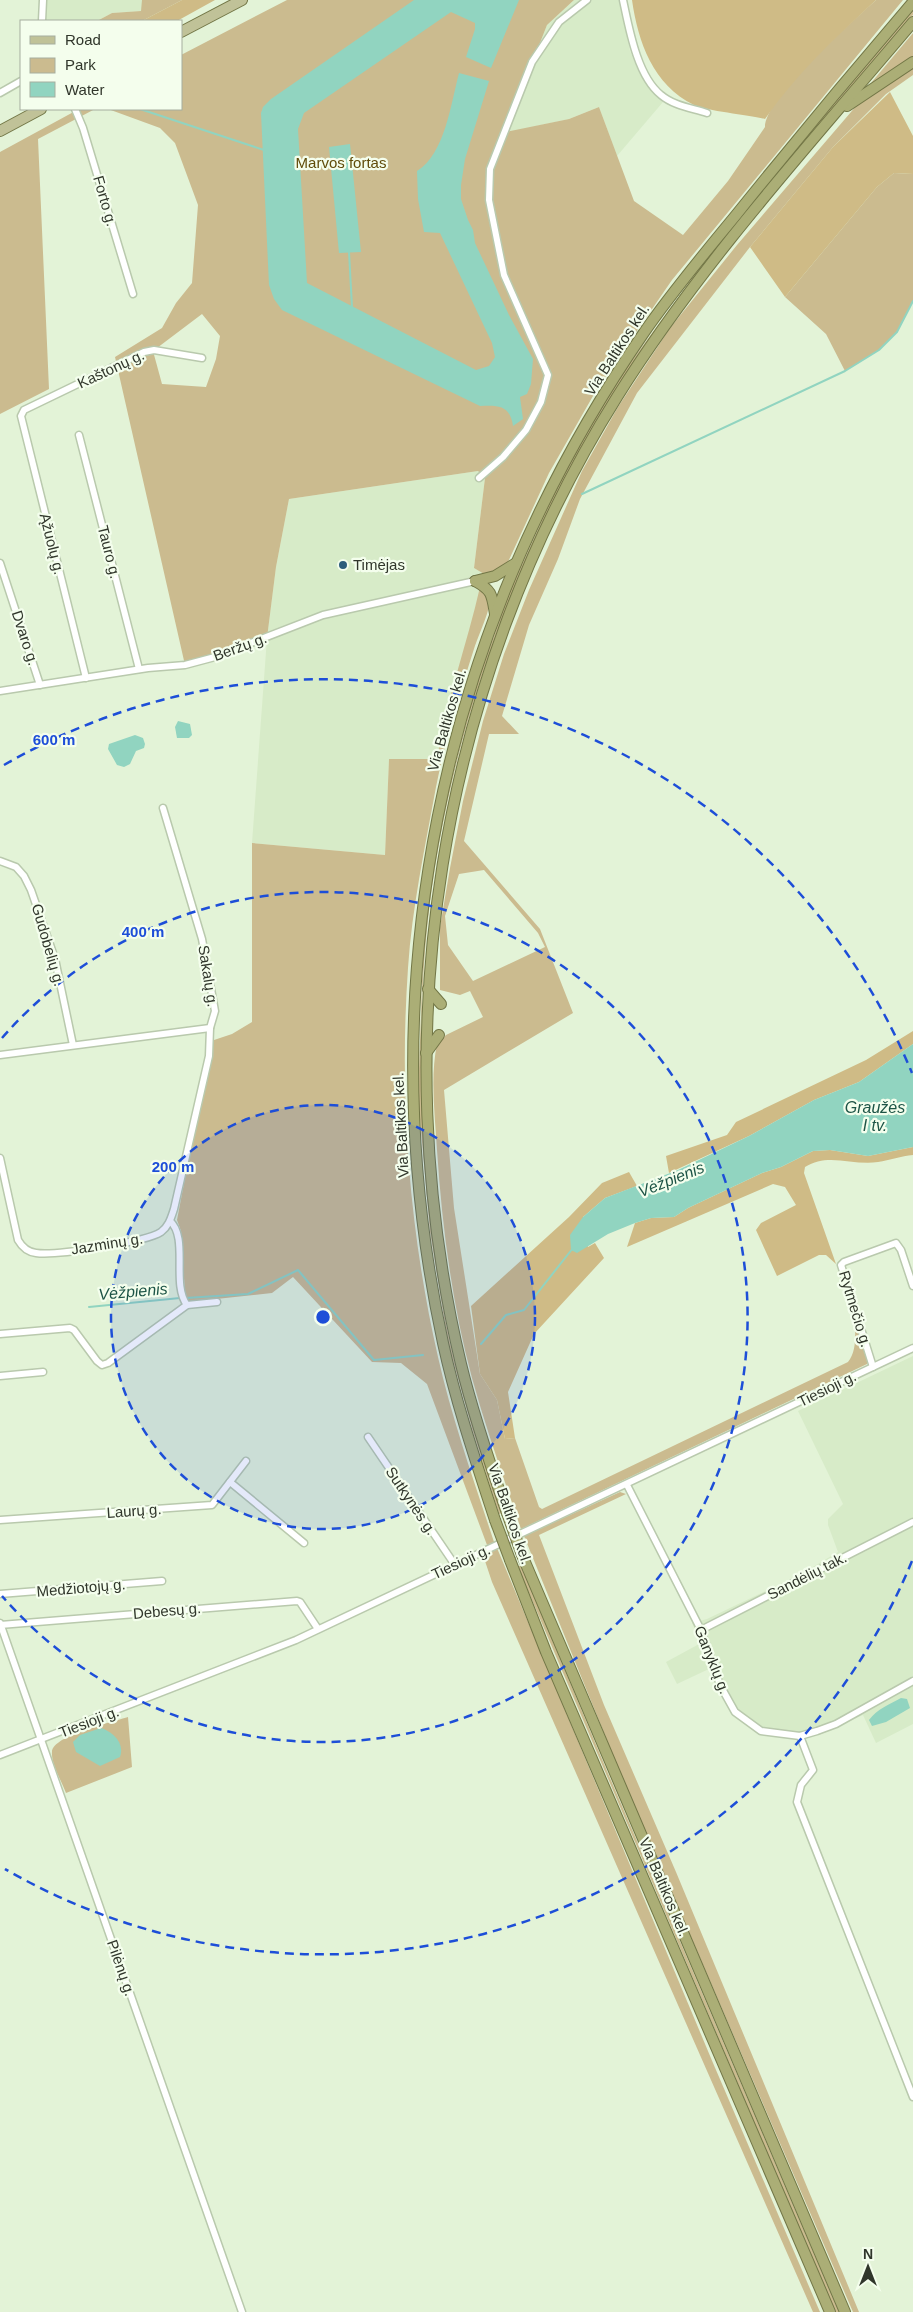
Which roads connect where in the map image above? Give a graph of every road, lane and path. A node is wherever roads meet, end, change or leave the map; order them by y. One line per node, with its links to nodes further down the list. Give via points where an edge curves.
1 (43, 0): 6 (street)
2 (242, 0): 8 (main road)
3 (587, 0): 21 (street, via 559,22 532,62 490,169 489,200 504,275 548,375 541,402 526,430)
4 (623, 0): 14 (street, via 636,55 660,95 678,105)
5 (913, 2): 23 (highway, Via Baltikos kel., via 762,182 644,332 550,490)
6 (42, 20)
7 (913, 22): 15 (highway, Via Baltikos kel.)
8 (182, 31)
9 (913, 62): 15 (highway)
10 (20, 82): 11 (street)
11 (0, 93)
12 (39, 110): 16 (main road)
13 (74, 110): 17 (street, Forto g., via 83,128)
14 (708, 113)
15 (837, 113): 32 (highway, Via Baltikos kel., via 728,244 657,337 595,434 556,508 505,626 466,751 438,885)
16 (0, 131)
17 (133, 294)
18 (202, 358): 19 (street, Kaštonų g., via 154,350 144,352)
19 (24, 410): 27 (street, Ąžuolų g., via 21,423)
20 (79, 435): 26 (street, Tauro g.)
21 (479, 478)
22 (0, 562): 28 (street, Dvaro g.)
23 (517, 563): 24 (highway, via 495,576); 25 (highway, Via Baltikos kel.)
24 (475, 581): 25 (highway, via 491,592); 26 (street, Beržų g., via 323,615 211,658)
25 (495, 614): 68 (highway, Via Baltikos kel., bridge, via 451,754 436,822 418,942 414,1113 425,1242 436,1308 454,1389 495,1520 546,1652)
26 (139, 669): 27 (street, Beržų g.)
27 (86, 678): 28 (street, Beržų g.)
28 (40, 685): 29 (street, Beržų g.)
29 (0, 691)
30 (162, 808): 34 (street, Sakalų g., via 202,939 215,1011)
31 (0, 861): 36 (street, Gudobelių g., via 16,867 31,890 55,960)
32 (428, 989): 33 (highway); 37 (highway, Via Baltikos kel.)
33 (441, 1004)
34 (210, 1028): 36 (street, Sakalų g.); 40 (street, via 210,1056)
35 (439, 1035): 37 (highway)
36 (73, 1045): 38 (street, Sakalų g.)
37 (426, 1053): 69 (highway, Via Baltikos kel., bridge, via 435,1215 449,1308 473,1408 507,1514)
38 (0, 1055)
39 (0, 1158): 40 (street, Jazminų g., via 18,1240 29,1251 46,1253 139,1240 160,1232)
40 (170, 1220): 43 (street, via 177,1231 182,1292)
41 (913, 1286): 46 (street, Rytmečio g., via 896,1243 841,1265)
42 (217, 1302): 43 (street)
43 (187, 1305): 44 (street, via 102,1365 70,1328)
44 (0, 1334)
45 (913, 1348): 46 (street, Tiesioji g.)
46 (873, 1367): 52 (street, Tiesioji g.)
47 (44, 1372): 48 (street)
48 (0, 1376)
49 (368, 1437): 56 (street, Sutkynės g.)
50 (246, 1460): 51 (street, Laurų g.)
51 (230, 1482): 53 (street, Laurų g., via 212,1505); 55 (street)
52 (627, 1485): 56 (street, Tiesioji g.); 61 (street, Ganyklų g.)
53 (0, 1520)
54 (913, 1522): 61 (street, Sandėlių tak.)
55 (304, 1543)
56 (455, 1565): 60 (street, Tiesioji g.)
57 (162, 1581): 58 (street, Medžiotojų g.)
58 (0, 1594)
59 (0, 1624): 60 (street, Debesų g., via 297,1601); 64 (street, Pilėnų g.)
60 (318, 1630): 64 (street, Tiesioji g.)
61 (701, 1630): 63 (street, Ganyklų g., via 720,1685 735,1712 761,1731)
62 (913, 1681): 63 (street, Ganyklų g., via 836,1724)
63 (800, 1736): 66 (street, via 813,1770 801,1784 797,1802)
64 (42, 1740): 65 (street, Tiesioji g.); 67 (street, Pilėnų g.)
65 (0, 1755)
66 (913, 2097)
67 (242, 2312)
68 (830, 2312)
69 (845, 2312)

